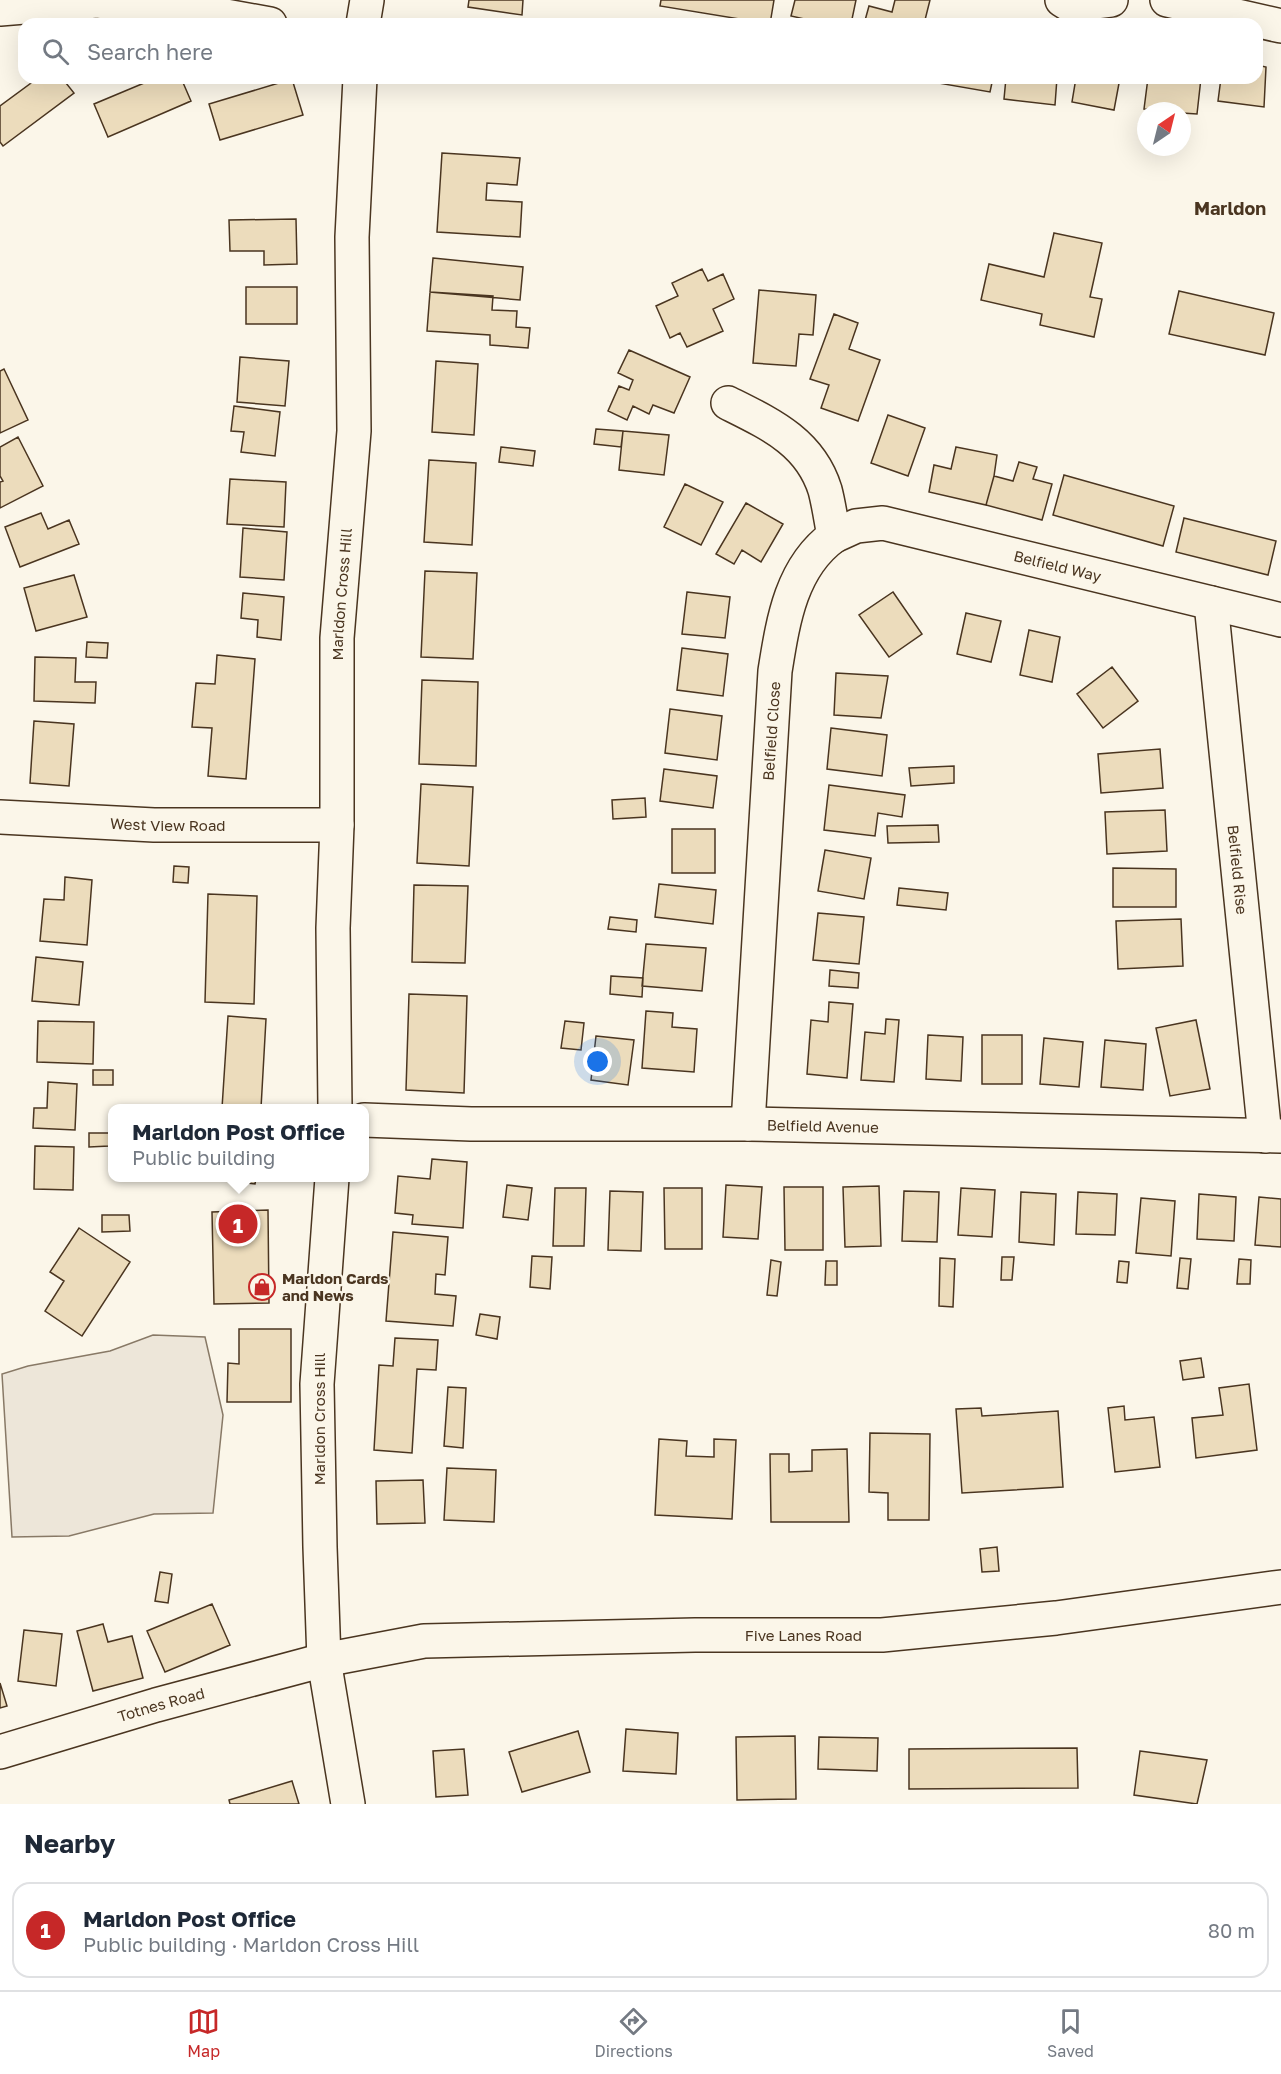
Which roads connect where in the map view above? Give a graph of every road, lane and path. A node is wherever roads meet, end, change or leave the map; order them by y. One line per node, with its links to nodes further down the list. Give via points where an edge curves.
1 (367, 0): 7 (street)
2 (1062, 0): 3 (street, via 1070,5)
3 (1111, 0)
4 (1167, 0): 8 (street)
5 (0, 9): 6 (street, via 97,0)
6 (237, 18)
7 (364, 18)
8 (1246, 18)
9 (1263, 22): 10 (street)
10 (1281, 26)
11 (360, 84): 17 (street, Marldon Cross Hill, via 352,237 354,431 337,638)
12 (729, 403): 13 (street, via 788,435 812,462 824,489)
13 (834, 536): 14 (street, Belfield Way, via 856,526 883,523); 20 (street, Belfield Close, via 821,545 791,594 775,671)
14 (1211, 603): 15 (street, Belfield Way); 21 (street, Belfield Rise)
15 (1281, 620)
16 (0, 817): 17 (street, West View Road, via 154,825)
17 (337, 825): 18 (street, Marldon Cross Hill, via 333,928)
18 (335, 1104)
19 (369, 1120): 20 (street, Belfield Avenue)
20 (748, 1124): 21 (street, Belfield Avenue)
21 (1273, 1136)
22 (332, 1182): 24 (street, Marldon Cross Hill, via 317,1384)
23 (1281, 1587): 24 (street, Five Lanes Road, via 1056,1618 882,1635 424,1641)
24 (324, 1660): 25 (street, Totnes Road); 26 (street, Marldon Cross Hill)
25 (0, 1752)
26 (348, 1804)

